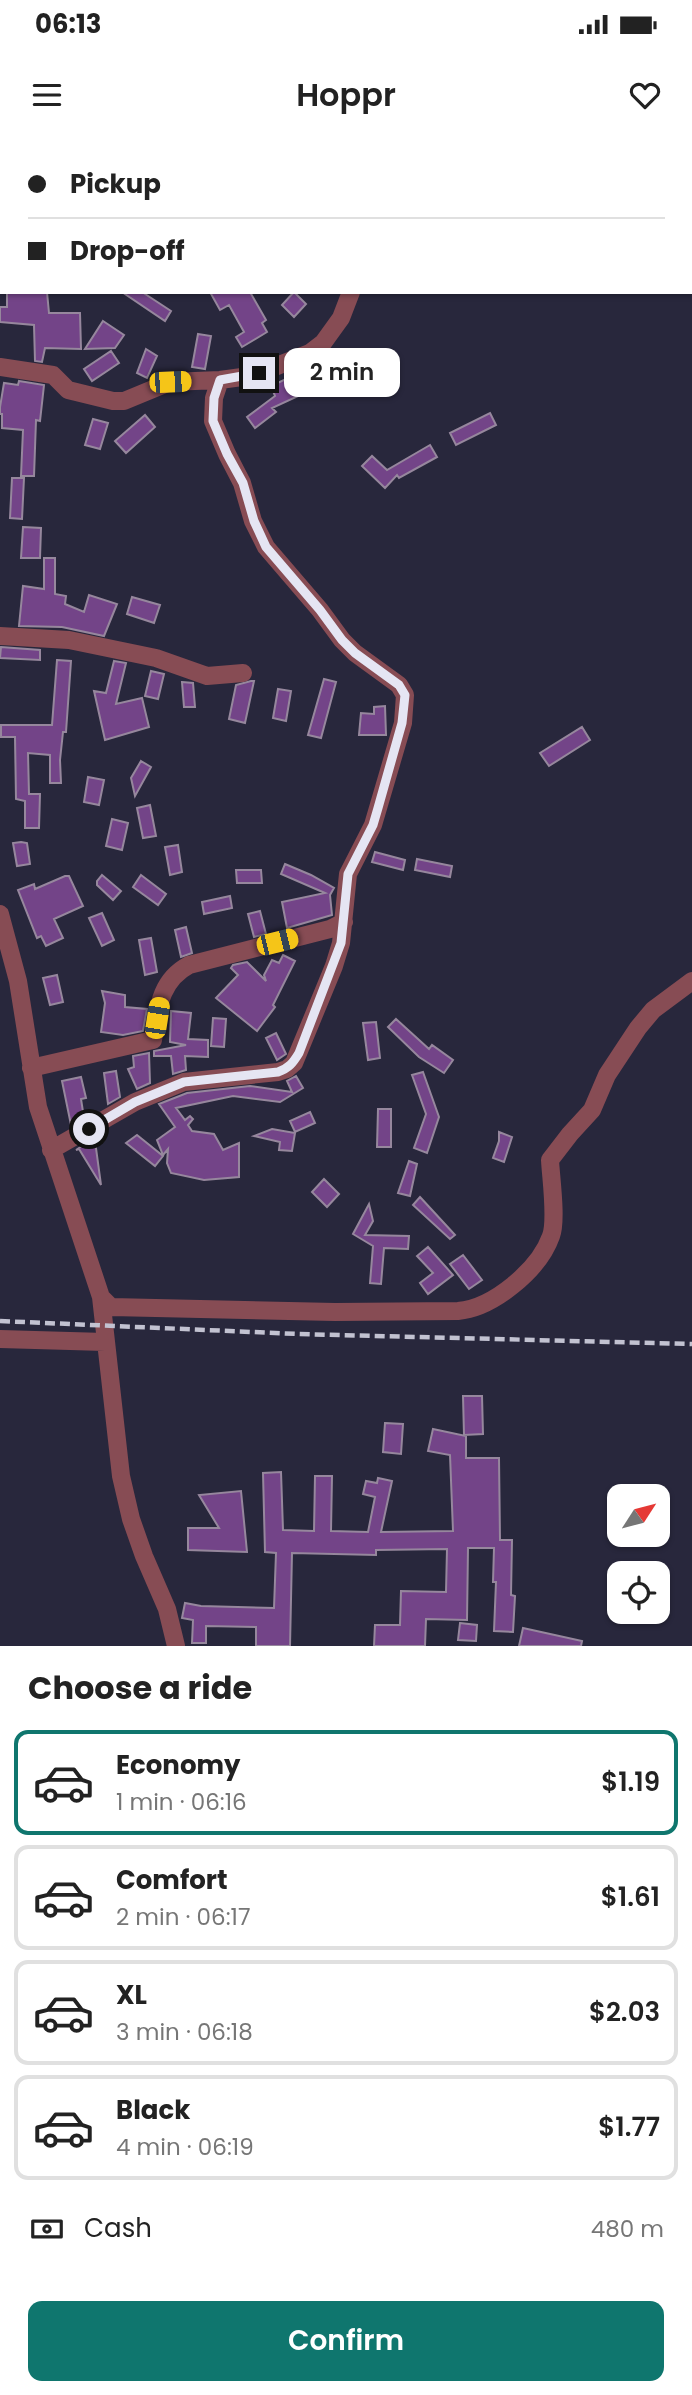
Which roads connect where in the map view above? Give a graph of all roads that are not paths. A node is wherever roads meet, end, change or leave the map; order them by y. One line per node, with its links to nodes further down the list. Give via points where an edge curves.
1 (350, 294): 3 (street, via 334,331 310,352 259,373)
2 (0, 367): 3 (street, via 53,375 68,390 113,401 170,382)
3 (220, 380): 7 (street, via 213,421 243,483 266,547 342,640 399,685 405,695 402,723 373,825 348,874)
4 (0, 636): 5 (street, via 69,640 156,658 207,676)
5 (243, 673)
6 (0, 914): 9 (street, via 18,981)
7 (344, 922): 9 (street, via 189,965 177,972 161,995 153,1040); 10 (street, via 334,966 299,1053 287,1069 176,1084)
8 (692, 981): 11 (street, via 653,1010 638,1028 607,1074 592,1110 550,1160 552,1235 527,1272 491,1302 457,1311 335,1312 111,1307)
9 (31, 1068): 10 (street)
10 (51, 1150): 11 (street)
11 (101, 1297): 13 (street)
12 (0, 1339): 13 (street)
13 (105, 1342): 14 (street, via 121,1476 131,1519 167,1609)
14 (176, 1646)

